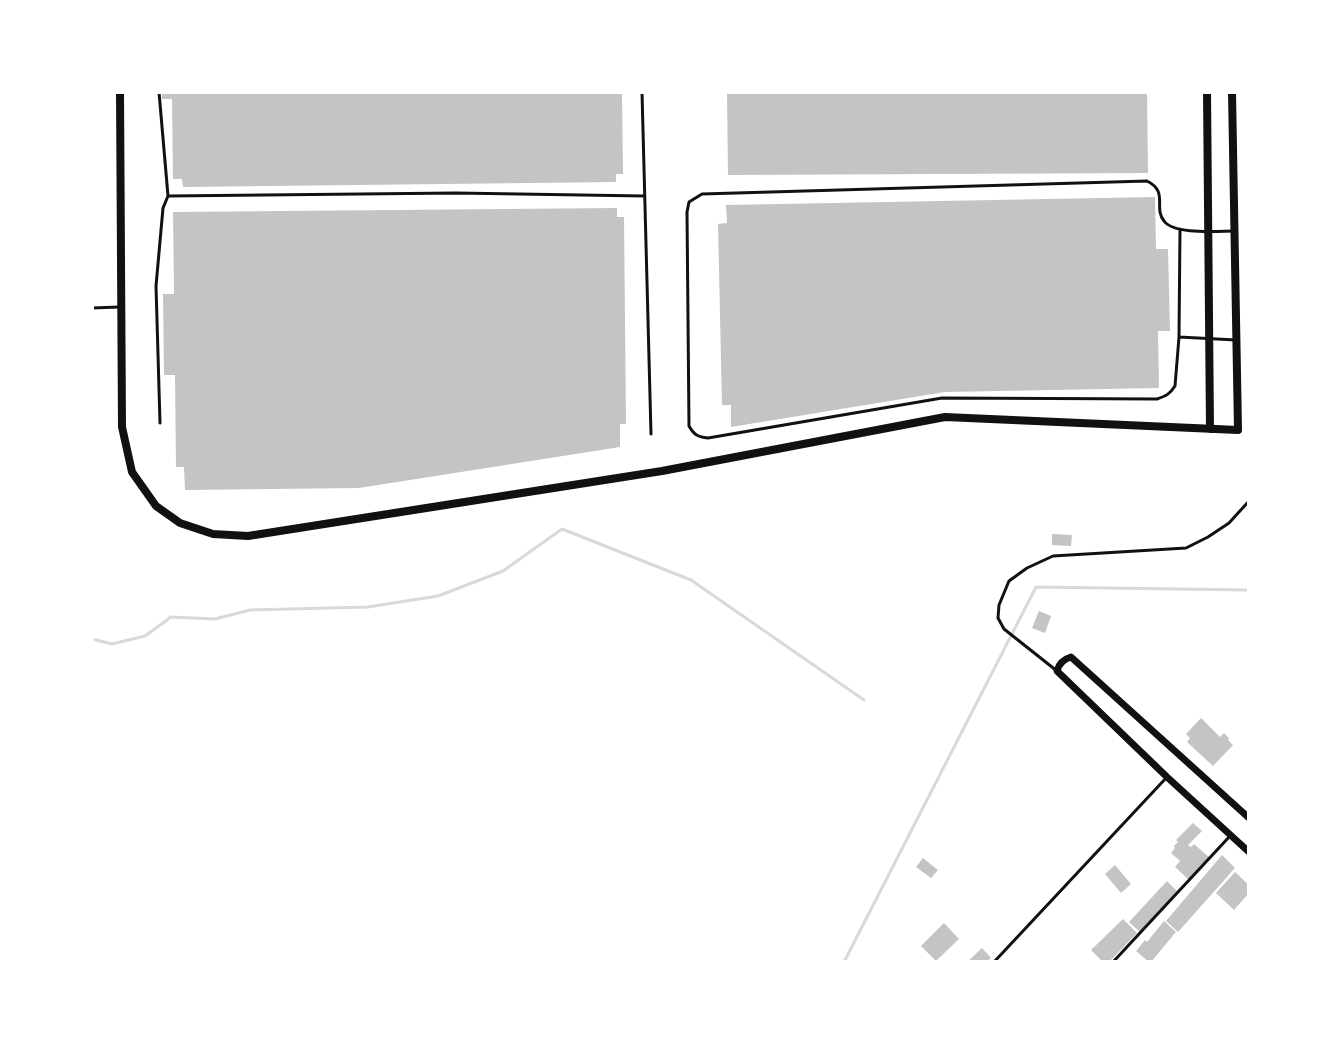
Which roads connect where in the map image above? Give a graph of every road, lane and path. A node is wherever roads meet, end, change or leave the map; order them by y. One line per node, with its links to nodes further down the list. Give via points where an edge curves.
1 (120, 92): 11 (street)
2 (159, 92): 6 (lane)
3 (642, 92): 7 (lane)
4 (1207, 92): 9 (street)
5 (1232, 92): 10 (street)
6 (168, 196): 7 (lane); 16 (lane, via 156,286)
7 (644, 196): 18 (lane)
8 (1180, 229): 9 (lane); 13 (lane); 13 (lane, via 1164,222 1159,191 1147,181 694,197 687,212 689,426 708,438 942,398 1157,399 1175,386)
9 (1208, 231): 10 (lane); 14 (street)
10 (1234, 231): 15 (street)
11 (123, 307): 12 (lane); 17 (street, via 122,427 132,472 156,506 180,523 213,534 248,536 662,471 945,417)
12 (92, 308)
13 (1179, 337): 14 (lane)
14 (1209, 338): 15 (lane); 17 (street)
15 (1236, 340): 17 (street, via 1238,430)
16 (160, 423)
17 (1210, 429)
18 (651, 434)
19 (1249, 501): 20 (lane, via 1229,523 1186,548 1053,556 1009,581 998,618 1004,629)
20 (1057, 671): 21 (street); 22 (street, via 1071,657)
21 (1167, 777): 23 (street); 25 (lane)
22 (1249, 818)
23 (1230, 835): 24 (street); 26 (lane)
24 (1249, 852)
25 (994, 962)
26 (1113, 962)

